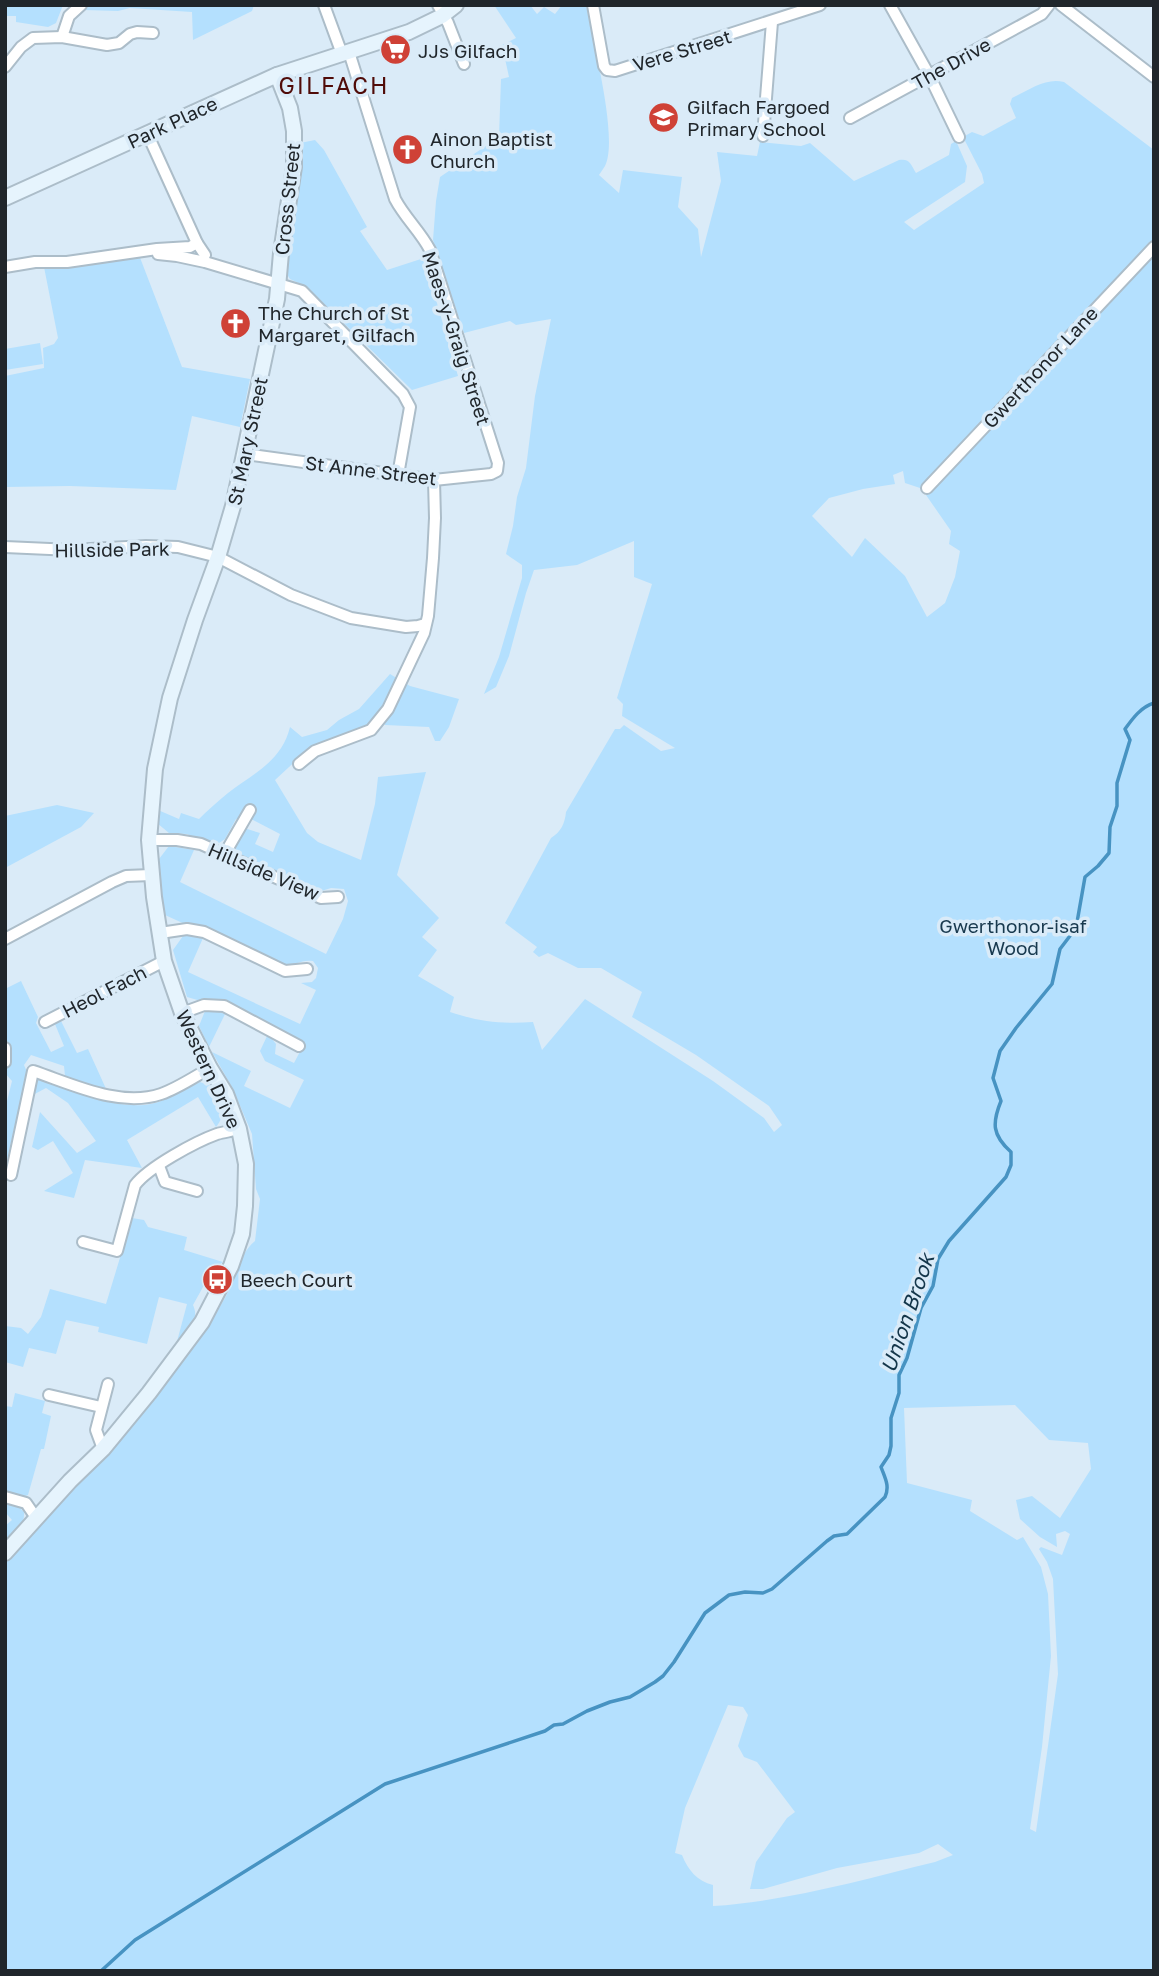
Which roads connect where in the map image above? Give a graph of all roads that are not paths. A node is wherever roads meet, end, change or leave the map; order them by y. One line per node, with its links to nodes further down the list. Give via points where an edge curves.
1 (81, 5): 12 (street, via 69,16)
2 (324, 5): 13 (street, Maes-y-Graig Street)
3 (456, 5): 9 (street, Park Place)
4 (593, 5): 10 (street, Vere Street, via 604,66 615,71)
5 (820, 5): 10 (street, Vere Street)
6 (890, 5): 17 (street)
7 (1049, 5): 17 (street, The Drive, via 1042,14)
8 (1060, 5): 18 (street)
9 (440, 10): 13 (street, Park Place, via 409,32); 14 (street)
10 (772, 22): 21 (street)
11 (153, 33): 12 (street, via 137,32 107,46)
12 (62, 37): 15 (street, via 33,38)
13 (346, 53): 16 (street, Park Place); 31 (street, Maes-y-Graig Street, via 395,199 430,250)
14 (464, 64)
15 (5, 67)
16 (277, 75): 20 (street, Park Place); 29 (street, Cross Street, via 292,120 294,167)
17 (929, 75): 19 (street, The Drive); 22 (street)
18 (1154, 77)
19 (850, 118)
20 (147, 134): 23 (street, Park Place); 24 (street)
21 (764, 136)
22 (960, 137)
23 (5, 198)
24 (197, 243): 27 (street); 28 (street)
25 (1154, 247): 34 (street, Gwerthonor Lane)
26 (158, 254): 29 (street)
27 (205, 255)
28 (5, 267)
29 (279, 283): 30 (street, St Mary Street); 32 (street, via 302,291 403,394 410,407)
30 (245, 454): 32 (street, St Anne Street); 36 (street, St Mary Street)
31 (497, 471): 33 (street, St Anne Street)
32 (398, 475): 33 (street, St Anne Street)
33 (434, 480): 37 (street, via 433,558)
34 (927, 488)
35 (5, 547): 36 (street, Hillside Park, via 178,547)
36 (218, 557): 37 (street, Hillside Park, via 291,595 351,618 406,627); 40 (street, Western Drive, via 170,698)
37 (425, 624): 38 (street, via 388,709 371,730 315,751)
38 (299, 764)
39 (250, 810): 41 (street)
40 (149, 840): 41 (street, Hillside View, via 201,844); 42 (street, Western Drive)
41 (224, 855): 43 (street, Hillside View, via 321,898)
42 (151, 875): 44 (street, Western Drive); 45 (street, via 112,882)
43 (338, 897)
44 (160, 933): 46 (street, Western Drive); 47 (street, via 204,932 285,971)
45 (5, 939)
46 (164, 961): 48 (street, Western Drive); 49 (street, Heol Fach)
47 (307, 969)
48 (182, 1013): 50 (street, via 204,1005 224,1006); 53 (street, Western Drive)
49 (45, 1022)
50 (299, 1046)
51 (5, 1048): 52 (street)
52 (5, 1062)
53 (210, 1068): 54 (street, Western Drive); 56 (street, via 159,1094 122,1098 33,1072)
54 (239, 1129): 55 (street, via 217,1134); 62 (street, Western Drive, via 246,1164 245,1206 231,1266 202,1322)
55 (159, 1166): 57 (street, via 165,1182); 58 (street, via 135,1185 117,1251)
56 (11, 1175)
57 (197, 1191)
58 (83, 1242)
59 (108, 1384): 61 (street)
60 (49, 1395): 61 (street)
61 (101, 1407): 62 (street, via 96,1430)
62 (103, 1449): 64 (street, Western Drive)
63 (5, 1497): 64 (street, via 26,1503)
64 (37, 1519): 65 (street, Western Drive)
65 (5, 1553)

